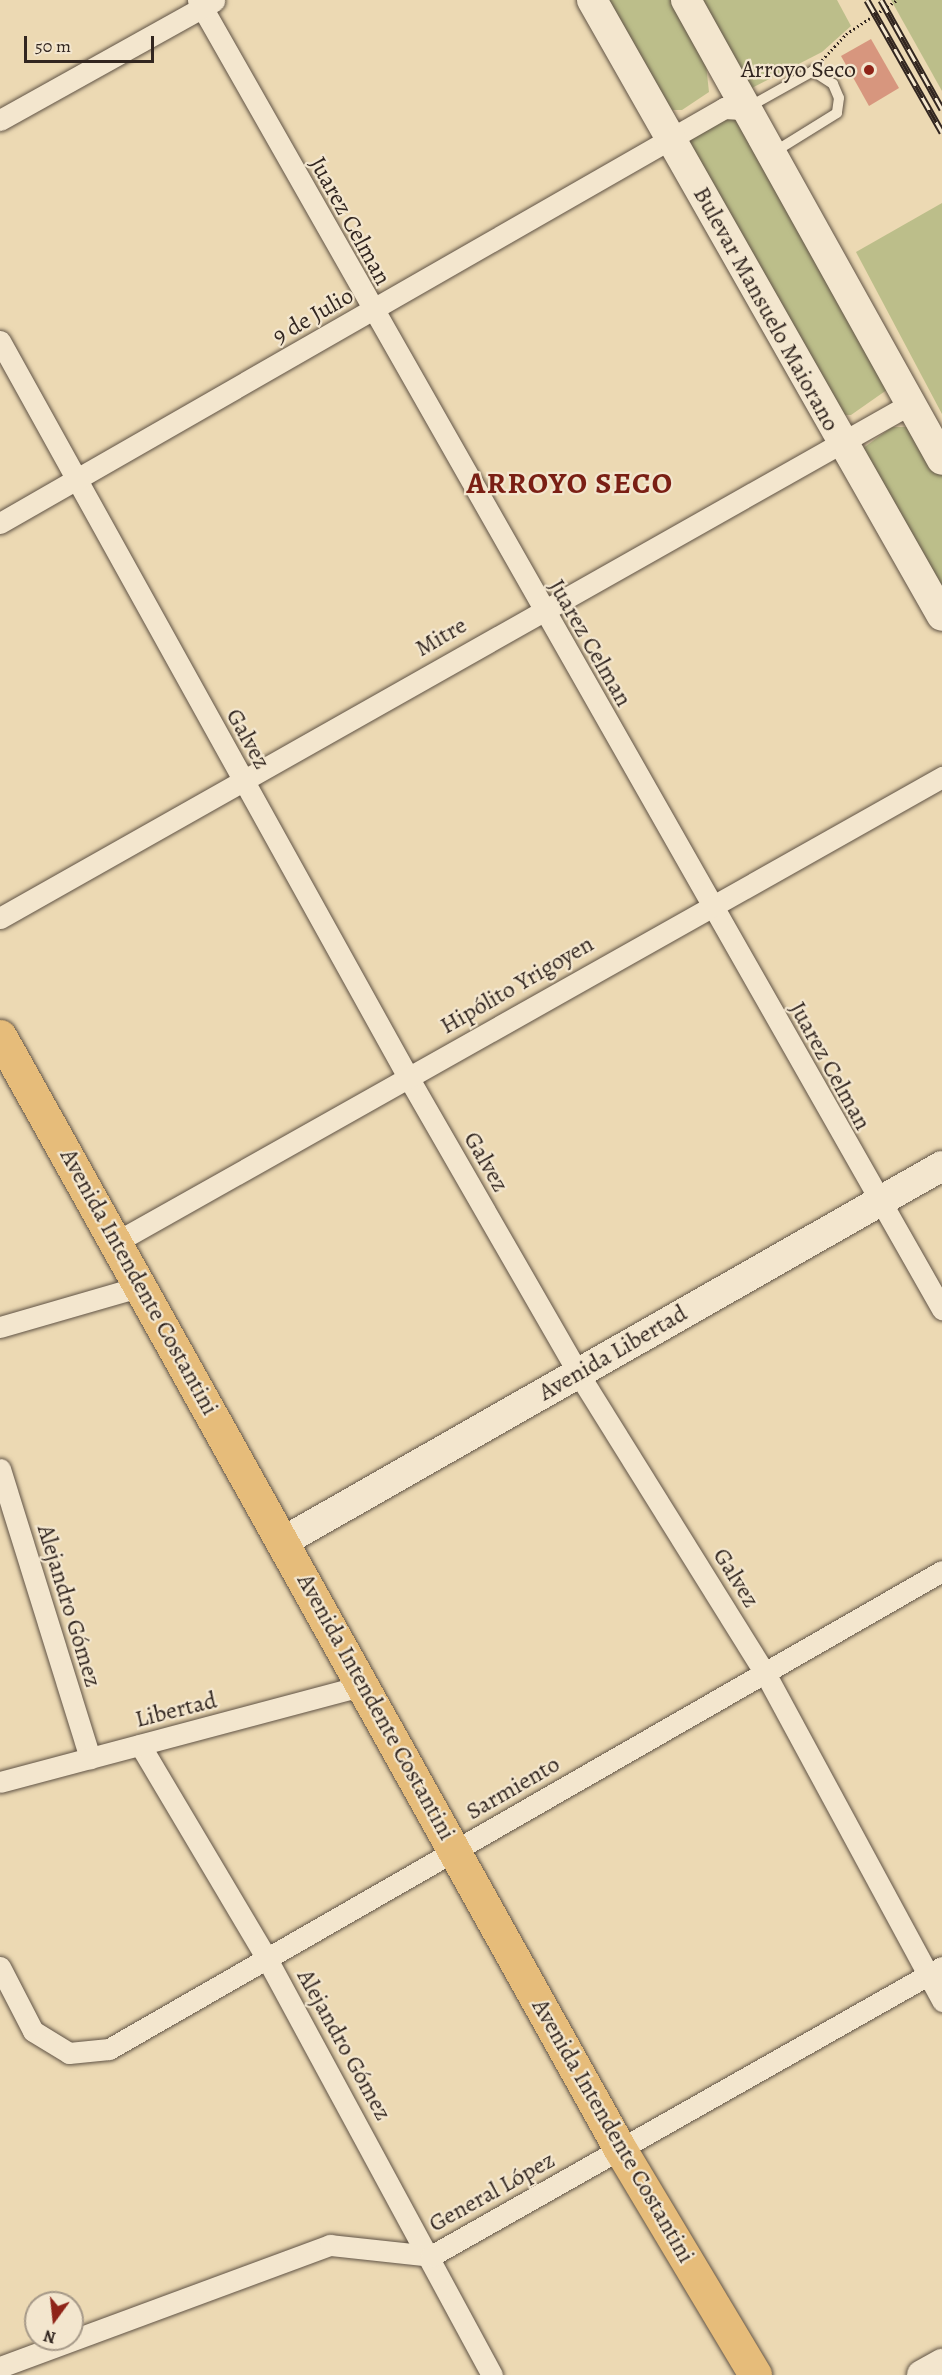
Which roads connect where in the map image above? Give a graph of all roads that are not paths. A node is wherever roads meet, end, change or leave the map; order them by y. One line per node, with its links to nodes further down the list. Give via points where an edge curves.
1 (592, 0): 6 (main road, Bulevar Mansuelo Maiorano)
2 (686, 0): 4 (main road)
3 (205, 2): 5 (street); 8 (street, Juarez Celman)
4 (746, 109): 6 (street, 9 de Julio, via 724,108); 7 (main road); 7 (lane, via 813,71 833,84 839,98 837,113)
5 (0, 120)
6 (671, 140): 8 (street, 9 de Julio); 11 (main road, Bulevar Mansuelo Maiorano)
7 (771, 154): 10 (main road)
8 (371, 312): 13 (street, 9 de Julio); 15 (street, Juarez Celman)
9 (0, 340): 13 (street, Galvez)
10 (910, 404): 11 (street, Mitre); 12 (main road)
11 (841, 441): 15 (street, Mitre); 16 (main road, Bulevar Mansuelo Maiorano)
12 (942, 460)
13 (78, 480): 14 (street, 9 de Julio); 18 (street, Galvez)
14 (0, 523)
15 (542, 608): 18 (street, Mitre); 19 (street, Juarez Celman)
16 (942, 616)
17 (942, 777): 19 (street, Hipólito Yrigoyen)
18 (242, 782): 20 (street, Mitre); 22 (street, Galvez)
19 (709, 905): 22 (street, Hipólito Yrigoyen); 25 (street, Juarez Celman)
20 (0, 918)
21 (0, 1036): 26 (main road, Avenida Intendente Costantini)
22 (408, 1077): 26 (street, Hipólito Yrigoyen); 30 (street, Galvez)
23 (942, 1166): 25 (main road, Avenida Libertad)
24 (942, 1185): 25 (main road, Avenida Libertad)
25 (882, 1210): 28 (street, Juarez Celman); 30 (main road, Avenida Libertad)
26 (118, 1241): 27 (main road, Avenida Intendente Costantini)
27 (141, 1286): 29 (street); 32 (main road, Avenida Intendente Costantini)
28 (942, 1309)
29 (0, 1327)
30 (582, 1380): 32 (main road, Avenida Libertad); 34 (street, Galvez)
31 (0, 1469): 37 (street, Alejandro Gómez)
32 (288, 1547): 35 (main road, Avenida Intendente Costantini)
33 (942, 1571): 34 (street, Sarmiento)
34 (765, 1673): 39 (street, Sarmiento); 42 (street, Galvez)
35 (364, 1685): 36 (street, Libertad); 39 (main road, Avenida Intendente Costantini)
36 (140, 1745): 37 (street, Libertad); 40 (street, Alejandro Gómez)
37 (90, 1758): 38 (street, Libertad)
38 (0, 1782)
39 (455, 1851): 40 (street, Sarmiento); 44 (main road, Avenida Intendente Costantini)
40 (267, 1959): 41 (street, Sarmiento, via 109,2049 69,2053 33,2031); 45 (street, Alejandro Gómez)
41 (0, 1967)
42 (935, 1971): 43 (street, Galvez); 44 (street, General López)
43 (942, 2001)
44 (621, 2149): 45 (street, General López); 49 (main road, Avenida Intendente Costantini)
45 (431, 2256): 47 (street, General López, via 330,2245); 48 (street, Alejandro Gómez)
46 (942, 2364): 50 (main road)
47 (0, 2367)
48 (492, 2375)
49 (755, 2375)
50 (922, 2375)

